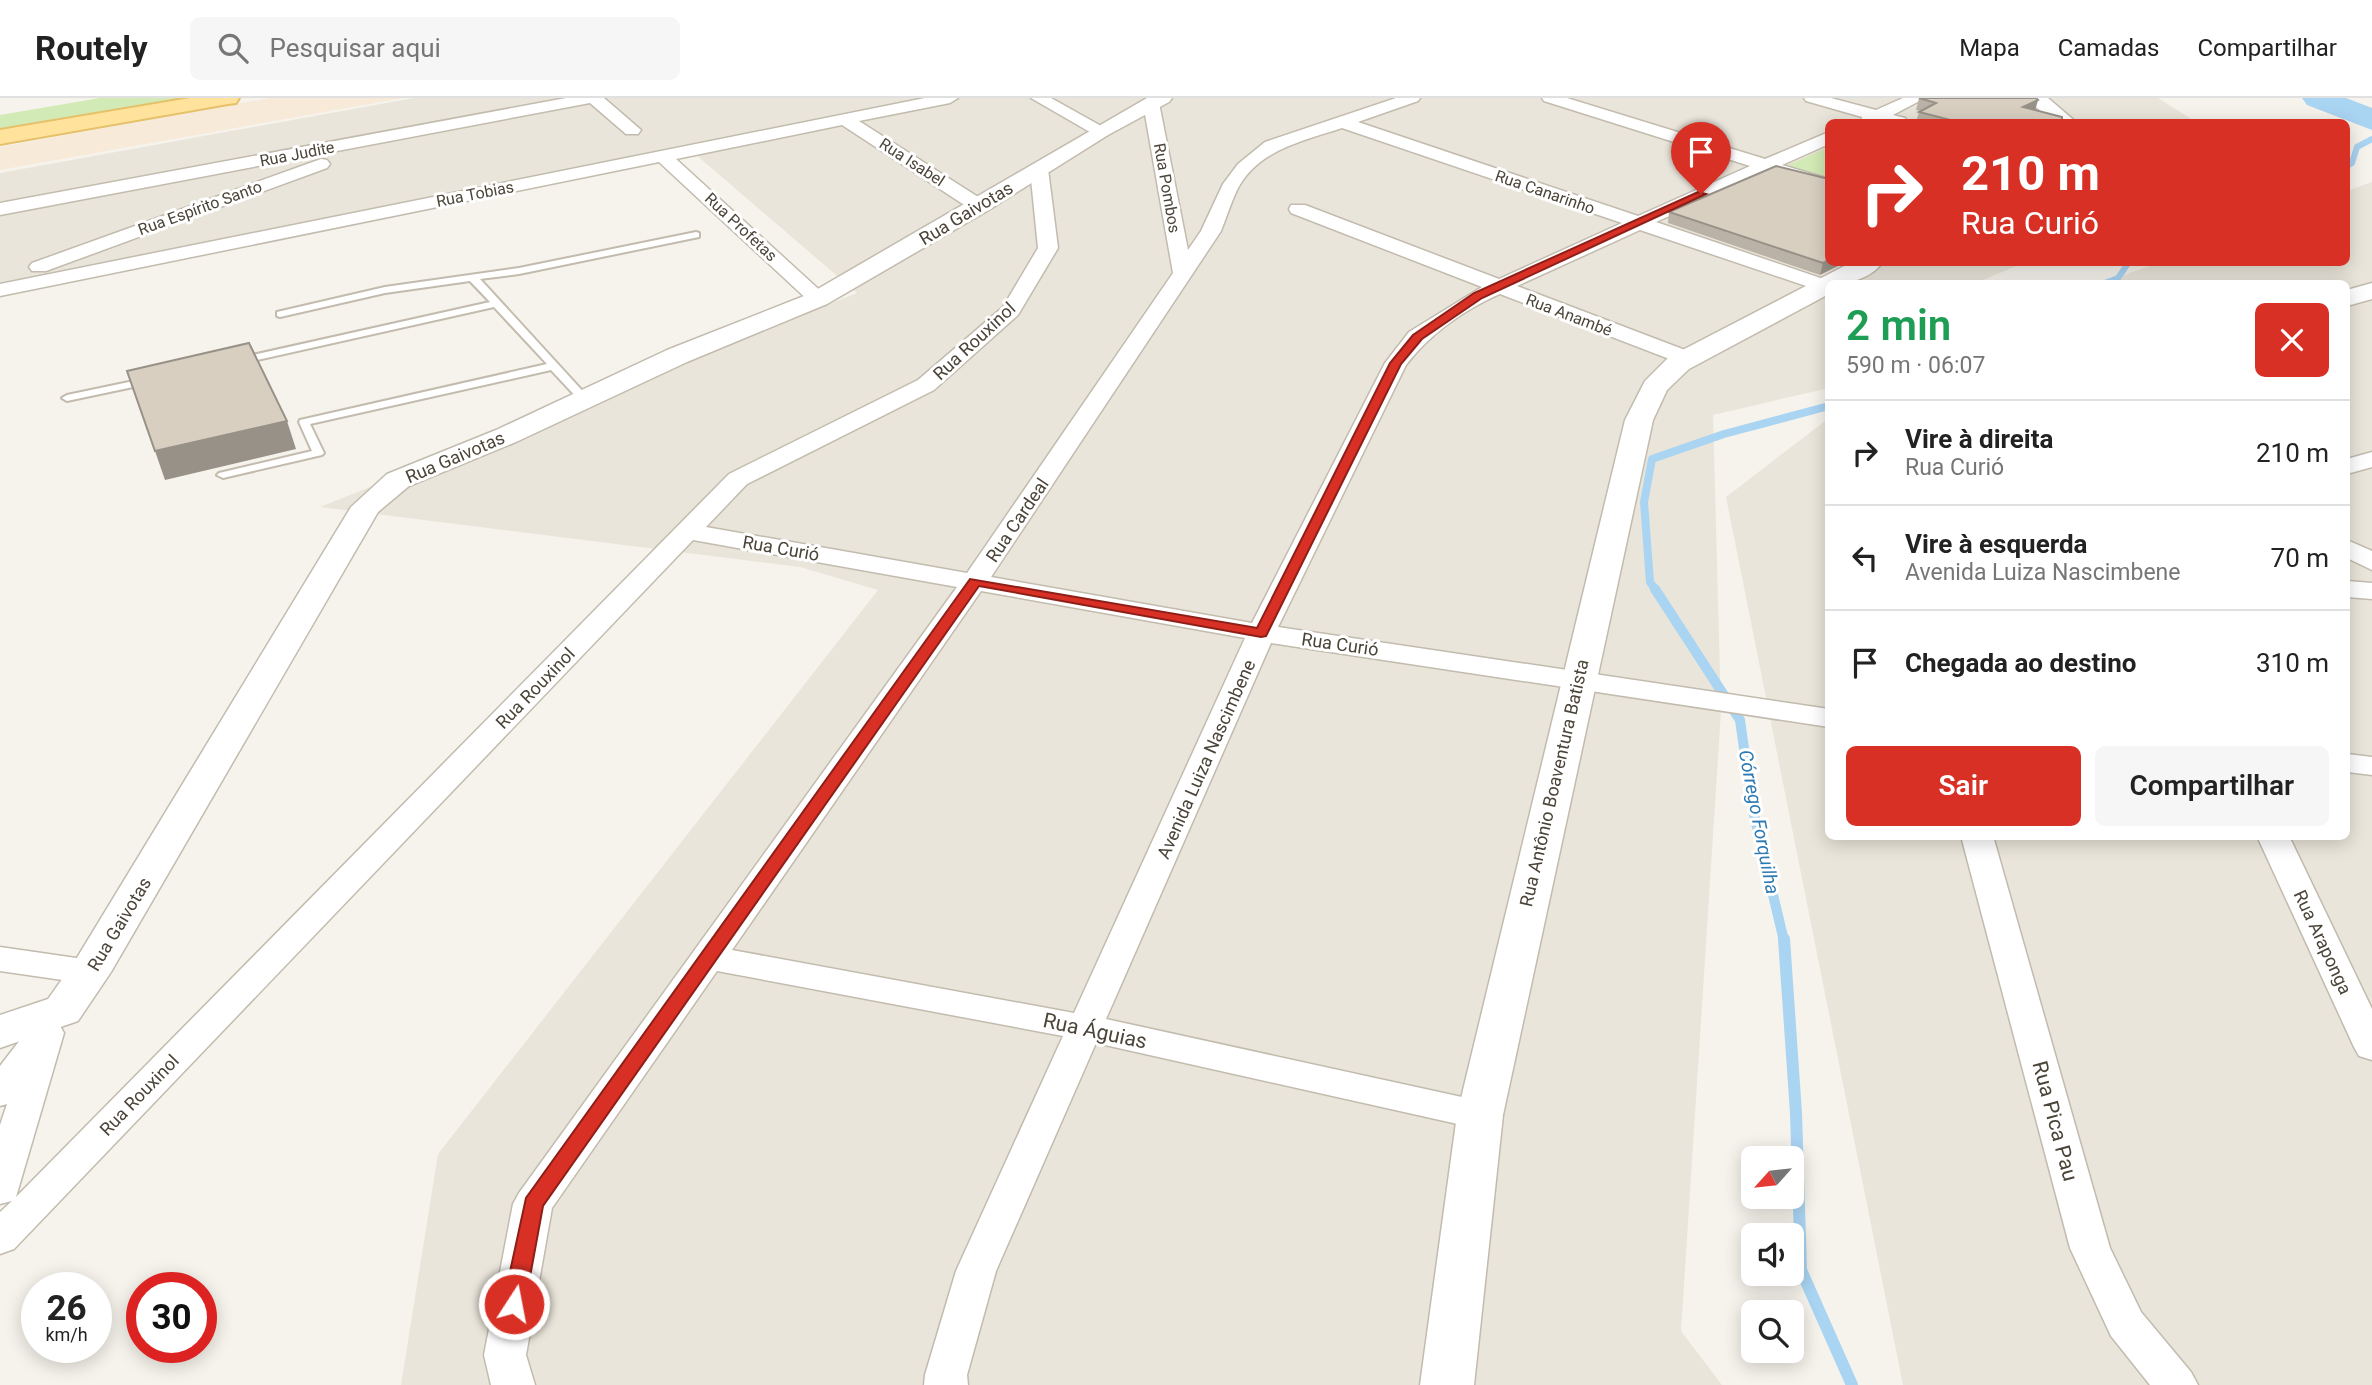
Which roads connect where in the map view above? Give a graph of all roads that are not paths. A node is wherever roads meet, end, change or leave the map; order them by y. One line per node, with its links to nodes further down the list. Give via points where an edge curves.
1 (228, 98): 18 (main road)
2 (594, 98): 15 (street); 17 (street, Rua Judite)
3 (950, 98): 11 (street, Rua Tobias)
4 (1039, 98): 16 (street)
5 (1412, 98): 14 (street, Rua Cardeal)
6 (1550, 98): 21 (street)
7 (1812, 98): 12 (street)
8 (1917, 98): 12 (street)
9 (2035, 98): 13 (street)
10 (1156, 100): 16 (street, Rua Gaivotas); 30 (street, Rua Pombos)
11 (844, 119): 20 (street, Rua Tobias); 24 (street, Rua Isabel)
12 (1869, 119)
13 (2062, 119)
14 (1342, 122): 27 (street, Rua Canarinho); 30 (street, Rua Cardeal, via 1271,146 1244,169)
15 (632, 130)
16 (1101, 131): 22 (street, Rua Gaivotas)
17 (400, 134): 25 (street, Rua Judite); 33 (street, Rua Espírito Santo)
18 (0, 137)
19 (1825, 139): 21 (street, Avenida Luiza Nascimbene)
20 (663, 156): 37 (street, Rua Tobias); 40 (street, Rua Profetas)
21 (1766, 165): 23 (street); 27 (street, Avenida Luiza Nascimbene)
22 (1039, 169): 24 (street, Rua Gaivotas); 52 (street, Rua Rouxinol, via 1048,248 1011,311 926,385 738,480)
23 (1825, 184)
24 (979, 206): 40 (street, Rua Gaivotas)
25 (0, 209)
26 (1298, 209): 35 (street, Rua Anambé)
27 (1636, 223): 34 (street, Rua Canarinho); 35 (street, Avenida Luiza Nascimbene)
28 (696, 235): 31 (lane)
29 (1864, 266): 32 (street, Rua Antônio Boaventura Batista)
30 (1183, 274): 55 (street, Rua Cardeal)
31 (473, 278): 41 (lane); 42 (lane, via 385,290)
32 (1837, 280)
33 (0, 282)
34 (1825, 284)
35 (1496, 287): 43 (street, Rua Anambé); 58 (street, Avenida Luiza Nascimbene, via 1438,321 1395,363)
36 (1825, 287): 43 (street, Rua Antônio Boaventura Batista)
37 (0, 290)
38 (2372, 292): 39 (street)
39 (2350, 297)
40 (818, 299): 48 (street, Rua Gaivotas)
41 (496, 304): 44 (lane); 45 (lane)
42 (280, 314)
43 (1685, 358): 59 (street, Rua Antônio Boaventura Batista, via 1662,378 1639,421)
44 (228, 363)
45 (553, 366): 48 (lane); 51 (lane, via 304,422 318,453)
46 (161, 378): 47 (lane)
47 (67, 398)
48 (584, 399): 67 (street, Rua Gaivotas, via 398,480 366,507)
49 (2372, 459): 50 (street)
50 (2350, 466)
51 (223, 475)
52 (687, 531): 55 (street, Rua Curió); 75 (street, Rua Rouxinol)
53 (2350, 550): 54 (street)
54 (2372, 562)
55 (975, 582): 58 (street, Rua Curió); 65 (street, Rua Cardeal)
56 (2350, 589): 57 (street)
57 (2372, 591)
58 (1261, 633): 59 (street, Rua Curió); 69 (street, Avenida Luiza Nascimbene)
59 (1577, 678): 60 (street, Rua Curió); 73 (street, Rua Antônio Boaventura Batista)
60 (1825, 717)
61 (2350, 763): 62 (street)
62 (2372, 766)
63 (1978, 840): 79 (street, Rua Pica Pau, via 2090,1248 2126,1324)
64 (2275, 840): 71 (street, Rua Araponga)
65 (708, 957): 69 (street, Rua Águias); 76 (street, Rua Cardeal, via 533,1204 505,1354)
66 (0, 959): 67 (street)
67 (90, 972): 68 (street, Rua Gaivotas)
68 (54, 1021): 70 (street); 72 (street, Rua Gaivotas); 74 (street)
69 (1087, 1028): 73 (street, Rua Águias); 77 (street, Avenida Luiza Nascimbene, via 976,1271)
70 (0, 1032)
71 (2372, 1047)
72 (0, 1092)
73 (1480, 1115): 78 (street, Rua Antônio Boaventura Batista)
74 (0, 1189)
75 (0, 1238)
76 (513, 1385)
77 (946, 1385)
78 (1447, 1385)
79 (2176, 1385)

